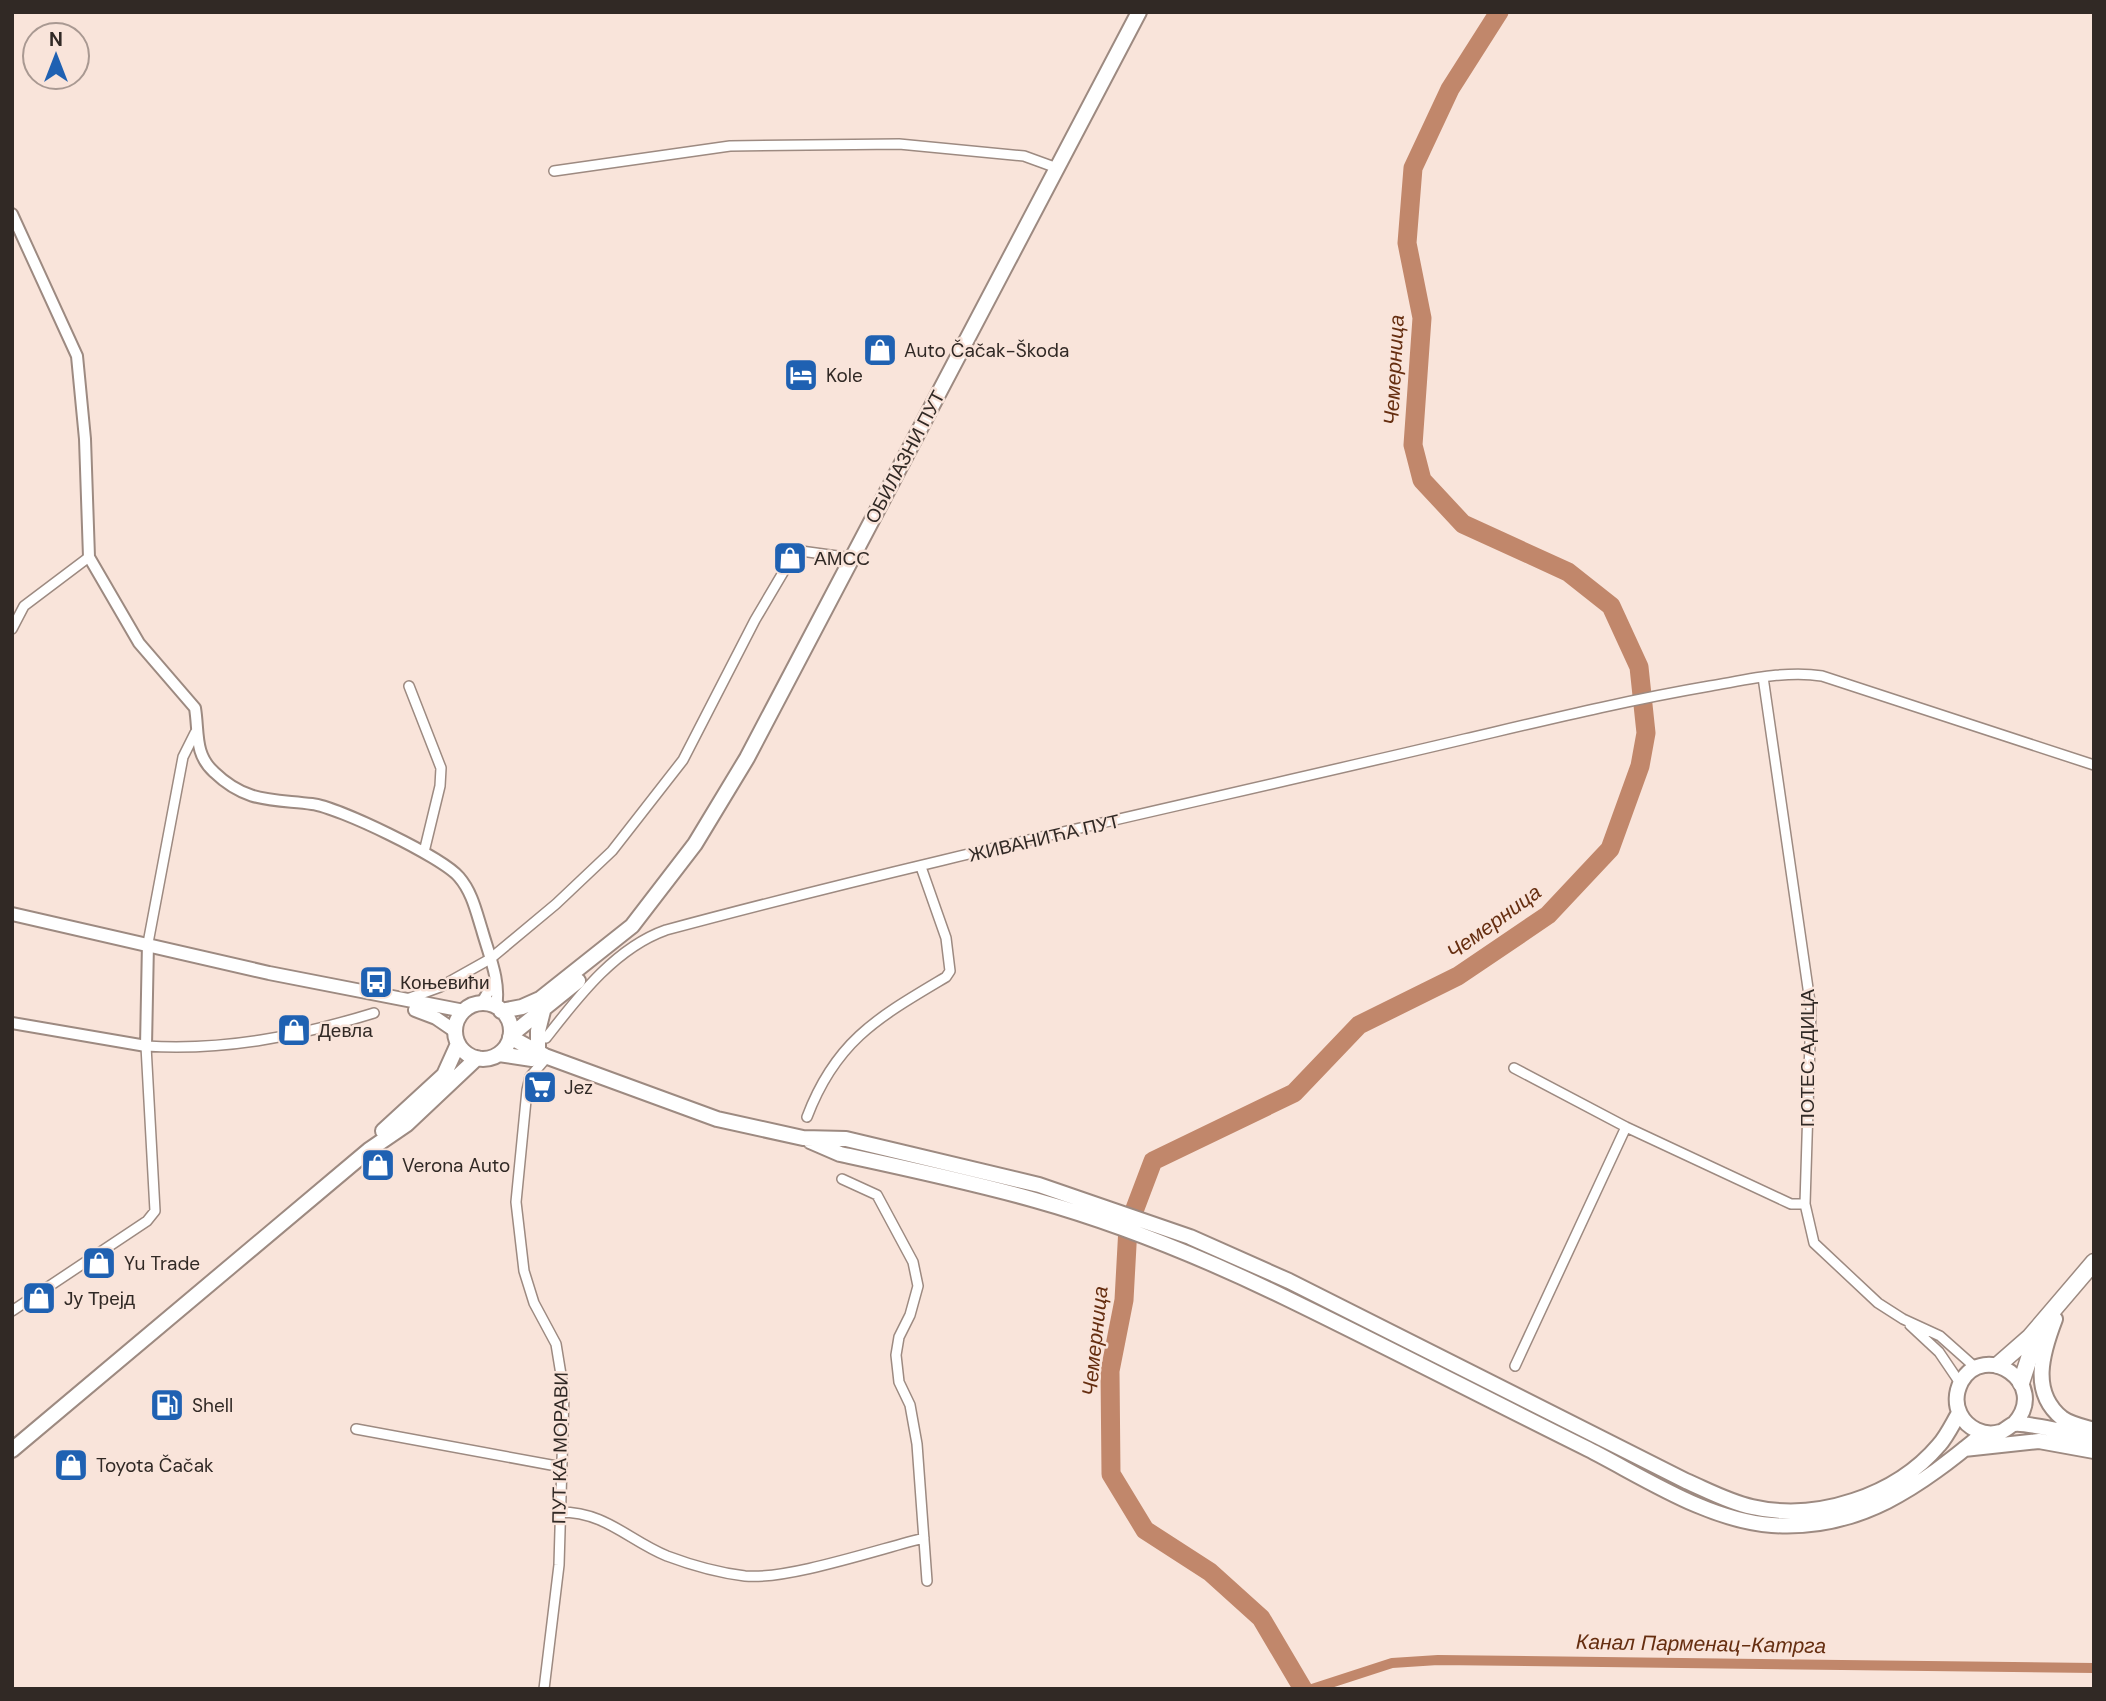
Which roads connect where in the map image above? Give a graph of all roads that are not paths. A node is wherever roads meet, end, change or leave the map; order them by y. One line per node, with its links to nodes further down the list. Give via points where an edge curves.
1 (1139, 12): 2 (main road, ОБИЛАЗНИ ПУТ)
2 (1057, 168): 3 (street, via 1024,156 899,144 730,146); 6 (main road, ОБИЛАЗНИ ПУТ)
3 (554, 171)
4 (12, 214): 5 (street, via 77,356)
5 (89, 557): 7 (street, via 24,606); 10 (street, via 139,643 195,708)
6 (852, 558): 15 (main road, ОБИЛАЗНИ ПУТ, via 712,818); 17 (street, via 801,551 793,555 683,760 593,872)
7 (12, 629)
8 (1763, 677): 11 (street, via 1822,676); 13 (street, ЖИВАНИЋА ПУТ, via 1582,712); 39 (street, ПОТЕС АДИЦА, via 1811,1009)
9 (409, 686): 12 (street, via 440,768)
10 (195, 733): 12 (street, via 202,758 213,772 253,798 327,807); 16 (street, via 183,757)
11 (2094, 765)
12 (424, 852): 17 (street, via 457,874 469,890)
13 (921, 867): 15 (street, ЖИВАНИЋА ПУТ); 34 (street, via 946,938 950,971 874,1021 834,1063)
14 (12, 914): 16 (main road)
15 (632, 935): 21 (main road, via 540,999 522,1007); 23 (main road); 28 (street, ЖИВАНИЋА ПУТ)
16 (148, 943): 19 (main road, via 284,980); 29 (street)
17 (490, 959): 18 (street); 19 (street)
18 (494, 982): 20 (street); 21 (street)
19 (403, 1003): 22 (main road); 27 (main road, via 426,1013)
20 (481, 1004): 21 (main road); 22 (main road)
21 (499, 1009): 26 (main road, via 509,1020)
22 (464, 1011): 27 (main road)
23 (543, 1011): 26 (main road); 31 (main road, via 538,1031)
24 (374, 1013): 29 (street, via 223,1047)
25 (12, 1023): 29 (street)
26 (510, 1036): 30 (main road); 31 (main road)
27 (457, 1037): 32 (main road, via 467,1054); 37 (main road, via 444,1075 375,1139)
28 (546, 1038)
29 (146, 1046): 42 (street, via 155,1211)
30 (499, 1054): 31 (main road, via 532,1059); 32 (main road)
31 (543, 1055): 36 (main road, via 717,1119); 61 (street, ПУТ КА МОРАВИ, via 527,1090 516,1202 524,1271 563,1370)
32 (477, 1058): 37 (main road, via 407,1124)
33 (1514, 1068): 35 (street)
34 (807, 1117)
35 (1626, 1127): 39 (street, via 1791,1204); 46 (street)
36 (803, 1138): 51 (main road, via 846,1139 1039,1185 1190,1237 1289,1281 1686,1481 1751,1507 1809,1510 1880,1491 1939,1445); 58 (main road, via 840,1154 1037,1200 1189,1253 1679,1495 1749,1522 1799,1525 1849,1516 1921,1484)
37 (369, 1150): 59 (main road)
38 (842, 1179): 63 (street, via 877,1195 913,1262 918,1286 896,1355 917,1444)
39 (1805, 1204): 43 (street, ПОТЕС АДИЦА, via 1814,1244 1854,1283)
40 (2094, 1262): 45 (highway, via 2030,1337)
41 (2094, 1275): 44 (highway)
42 (12, 1311)
43 (1903, 1319): 47 (street, via 1940,1336); 48 (street, via 1939,1352)
44 (2055, 1320): 49 (highway, via 2033,1346); 54 (main road, via 2042,1370 2045,1398 2063,1419)
45 (1998, 1365): 47 (main road); 49 (main road)
46 (1515, 1366)
47 (1976, 1368): 48 (main road)
48 (1960, 1383): 51 (main road, via 1956,1397)
49 (2021, 1383): 50 (main road)
50 (2025, 1408): 52 (main road); 56 (main road)
51 (1959, 1413): 55 (main road, via 1969,1426)
52 (2014, 1424): 55 (main road, via 2000,1432); 56 (main road)
53 (356, 1429): 61 (street)
54 (2094, 1430)
55 (1984, 1433): 58 (main road)
56 (2067, 1433): 57 (main road)
57 (2094, 1438)
58 (1964, 1449): 60 (main road, via 2039,1441)
59 (12, 1450)
60 (2094, 1451)
61 (562, 1467): 62 (street, ПУТ КА МОРАВИ)
62 (560, 1512): 63 (street, via 604,1519 671,1557 747,1576 818,1565); 65 (street, ПУТ КА МОРАВИ, via 559,1565)
63 (924, 1538): 64 (street)
64 (927, 1581)
65 (544, 1689)

